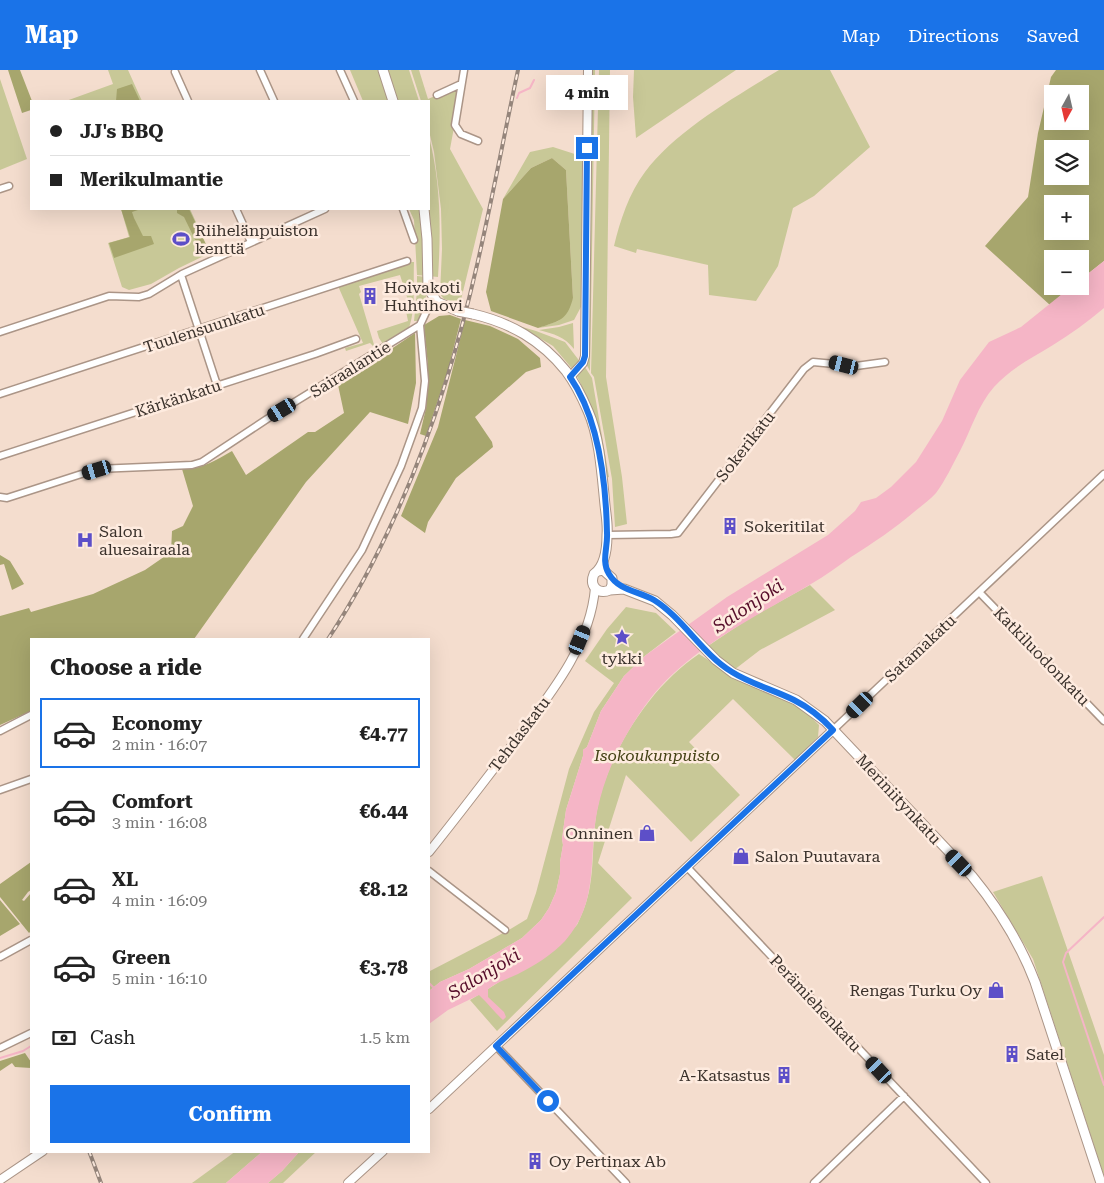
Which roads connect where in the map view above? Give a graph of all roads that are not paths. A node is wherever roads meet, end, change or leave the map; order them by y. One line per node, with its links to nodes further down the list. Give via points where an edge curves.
1 (260, 70): 10 (street)
2 (340, 70): 11 (street)
3 (383, 70): 12 (main road)
4 (464, 70): 7 (street)
5 (588, 70): 30 (street, via 585,356)
6 (175, 72): 9 (street)
7 (461, 84): 8 (street); 13 (street, via 455,125 461,134)
8 (437, 95)
9 (188, 100)
10 (274, 100)
11 (354, 100)
12 (393, 100)
13 (478, 141)
14 (9, 186): 15 (street)
15 (0, 189)
16 (236, 210): 21 (street)
17 (321, 210): 21 (street)
18 (403, 210): 20 (street)
19 (424, 210): 24 (main road, via 428,288)
20 (414, 240)
21 (251, 242): 23 (street)
22 (408, 261): 26 (street, Tuulensuunkatu)
23 (181, 275): 26 (street); 27 (street, via 149,294 109,296)
24 (437, 302): 25 (street, via 427,310); 30 (main road, bridge, via 531,337)
25 (420, 325): 35 (street, Sairaalantie, via 202,462 97,470 7,498); 45 (street, via 425,381 422,408 401,466 362,550)
26 (199, 329): 31 (street); 32 (street, Tuulensuunkatu)
27 (0, 332)
28 (356, 339): 31 (street, Kärkänkatu)
29 (885, 362): 36 (street, Sokerikatu, via 856,366 813,362 804,369 678,533)
30 (570, 377): 36 (main road, via 589,412 595,436 603,480)
31 (217, 385): 33 (street, Kärkänkatu)
32 (0, 394)
33 (0, 456)
34 (1104, 474): 43 (street, Satamakatu)
35 (0, 497)
36 (607, 535): 37 (main road)
37 (604, 558): 38 (main road); 39 (main road)
38 (598, 571): 39 (main road, via 603,570); 40 (main road, via 592,578)
39 (610, 576): 41 (main road, Meriniitynkatu); 42 (main road, via 612,585)
40 (594, 588): 42 (main road, via 598,592); 44 (street, Tehdaskatu)
41 (624, 589): 42 (main road, Meriniitynkatu); 48 (main road, Meriniitynkatu, via 655,601 732,673 796,700)
42 (607, 591): 44 (street, Tehdaskatu)
43 (979, 592): 47 (street, Katkiluodonkatu); 48 (street, Satamakatu)
44 (593, 607): 52 (street, Tehdaskatu, via 573,657 548,696)
45 (304, 638)
46 (29, 716): 49 (street)
47 (1104, 721)
48 (833, 730): 53 (street, Satamakatu); 70 (main road, Meriniitynkatu, via 972,876 1007,922 1035,982)
49 (0, 731)
50 (30, 779): 51 (street)
51 (0, 790)
52 (430, 851)
53 (687, 867): 59 (street, Satamakatu); 61 (street, Perämiehenkatu)
54 (430, 872): 55 (street)
55 (505, 930)
56 (30, 941): 57 (street)
57 (0, 957)
58 (30, 1033): 60 (street)
59 (496, 1046): 62 (street, Satamakatu); 67 (street)
60 (0, 1048)
61 (904, 1096): 68 (street); 69 (street, Perämiehenkatu)
62 (430, 1108)
63 (40, 1153): 65 (street)
64 (381, 1153): 66 (street)
65 (0, 1179)
66 (348, 1183)
67 (626, 1183)
68 (814, 1183)
69 (986, 1183)
70 (1101, 1183)

